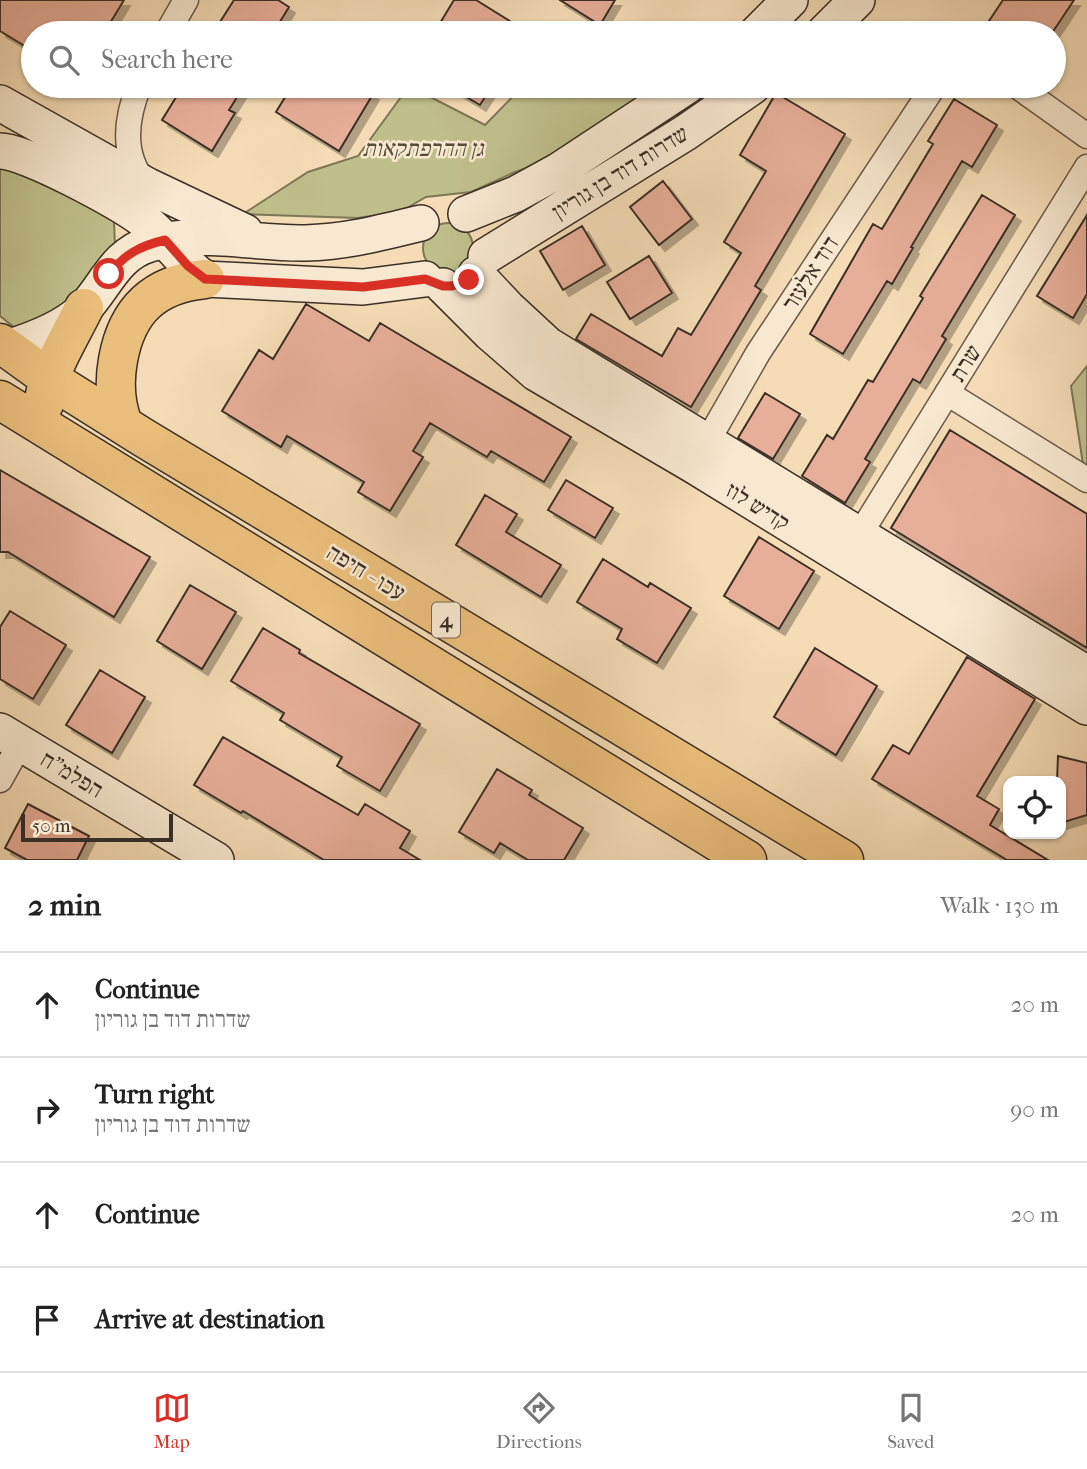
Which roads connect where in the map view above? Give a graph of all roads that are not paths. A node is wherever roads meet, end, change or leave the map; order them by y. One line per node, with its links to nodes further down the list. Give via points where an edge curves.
1 (186, 0): 4 (street)
2 (790, 0): 5 (main road)
3 (857, 0): 6 (main road)
4 (174, 21)
5 (771, 21)
6 (836, 21)
7 (135, 98): 16 (street, via 127,145 137,174)
8 (669, 98): 18 (main road, שדרות דוד בן גוריון, via 558,171)
9 (736, 98): 23 (main road, שדרות דוד בן גוריון)
10 (926, 98): 33 (street, דוד אלעזר, via 758,353)
11 (1034, 98): 13 (street)
12 (0, 103): 16 (main road)
13 (1087, 136)
14 (0, 151): 17 (main road, via 32,160)
15 (1087, 167): 29 (street, שרת)
16 (148, 186): 21 (main road, via 239,230)
17 (109, 198): 20 (main road, via 143,219); 22 (main road, via 124,224)
18 (466, 214): 19 (main road, via 442,211); 23 (main road, via 483,232 486,244)
19 (421, 223): 21 (main road, via 351,240); 25 (main road, via 414,233 412,258 417,270)
20 (165, 240): 21 (main road, via 200,236); 22 (main road); 24 (main road)
21 (272, 240)
22 (122, 258): 26 (main road)
23 (481, 265): 25 (main road, via 460,284); 33 (main road, קדיש לוז, via 508,308 548,345)
24 (205, 279): 25 (main road, via 363,287); 31 (highway, via 164,290 135,313 126,328 115,376)
25 (434, 282): 33 (main road, קדיש לוז, via 536,373)
26 (84, 308): 27 (main road, via 52,330); 28 (highway)
27 (3, 346): 28 (highway, עכו - חיפה / 4)
28 (50, 379): 31 (highway, עכו - חיפה / 4); 32 (highway, via 44,395)
29 (947, 393): 34 (street); 35 (street, שרת)
30 (0, 400): 32 (highway, עכו - חיפה / 4)
31 (123, 424): 42 (highway, עכו - חיפה / 4)
32 (45, 427): 41 (highway, עכו - חיפה / 4)
33 (701, 453): 35 (main road, קדיש לוז)
34 (1087, 480)
35 (851, 547): 36 (main road, קדיש לוז); 37 (main road, קדיש לוז)
36 (1087, 674)
37 (1087, 707)
38 (10, 737): 39 (street); 40 (main road, הפלמ"ח)
39 (0, 780)
40 (216, 860)
41 (747, 860)
42 (844, 860)

